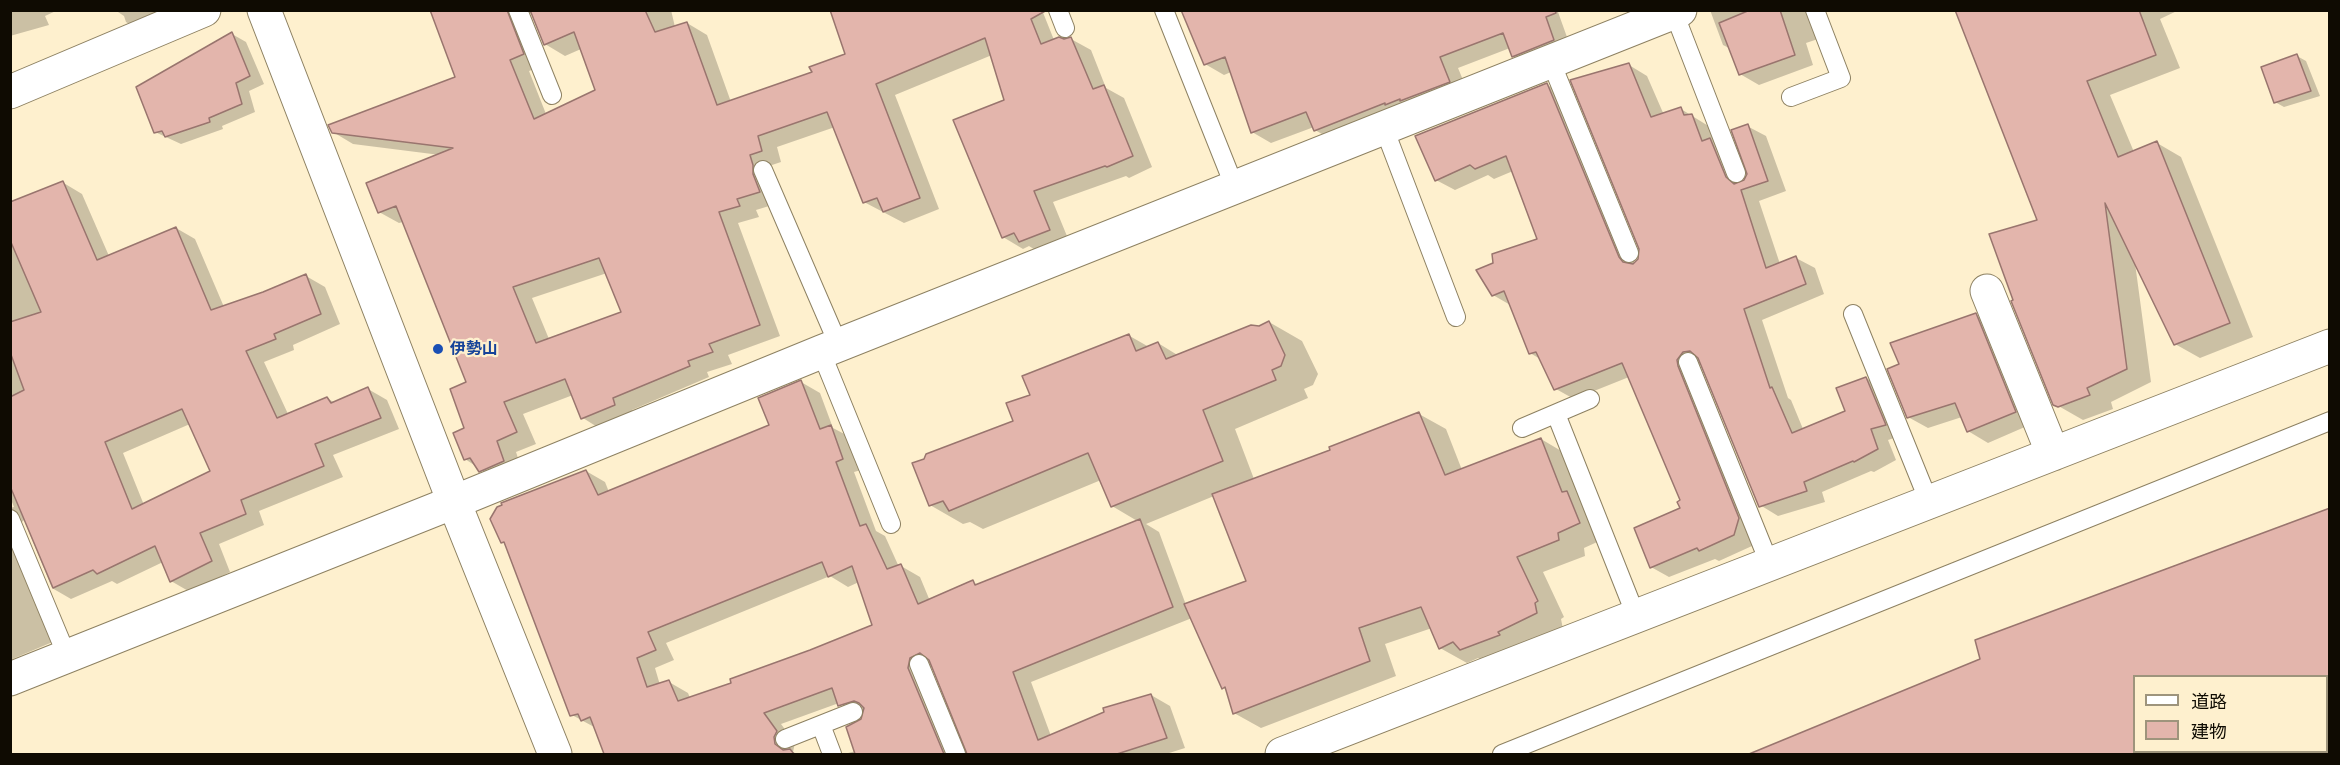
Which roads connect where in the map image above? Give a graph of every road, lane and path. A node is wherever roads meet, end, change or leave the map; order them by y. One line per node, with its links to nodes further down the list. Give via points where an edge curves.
1 (204, 10): 10 (street)
2 (264, 10): 29 (street)
3 (518, 10): 11 (lane)
4 (1058, 10): 8 (lane)
5 (1164, 10): 16 (lane)
6 (1815, 10): 12 (lane, via 1841,78)
7 (1676, 11): 9 (street); 15 (lane)
8 (1065, 28)
9 (1551, 62): 13 (street); 17 (lane)
10 (10, 92)
11 (552, 95)
12 (1791, 97)
13 (1384, 128): 16 (street); 20 (lane)
14 (763, 170): 22 (lane)
15 (1736, 173)
16 (1235, 188): 22 (street)
17 (1629, 253)
18 (1987, 291): 28 (street)
19 (1853, 314): 30 (lane)
20 (1456, 317)
21 (2330, 346): 28 (street)
22 (830, 349): 29 (street); 32 (lane)
23 (1688, 362): 33 (lane)
24 (1590, 399): 25 (lane)
25 (1556, 414): 27 (lane); 34 (lane)
26 (2330, 421): 45 (lane)
27 (1522, 428)
28 (2053, 454): 30 (street)
29 (454, 502): 35 (street); 41 (street)
30 (1929, 502): 33 (street)
31 (10, 519): 35 (lane)
32 (891, 524)
33 (1770, 565): 34 (street)
34 (1636, 616): 44 (street)
35 (67, 656): 37 (street)
36 (919, 664): 43 (lane)
37 (10, 679)
38 (853, 712): 39 (lane)
39 (821, 725): 40 (lane); 42 (lane)
40 (785, 739)
41 (555, 754)
42 (832, 754)
43 (956, 754)
44 (1282, 754)
45 (1502, 754)

